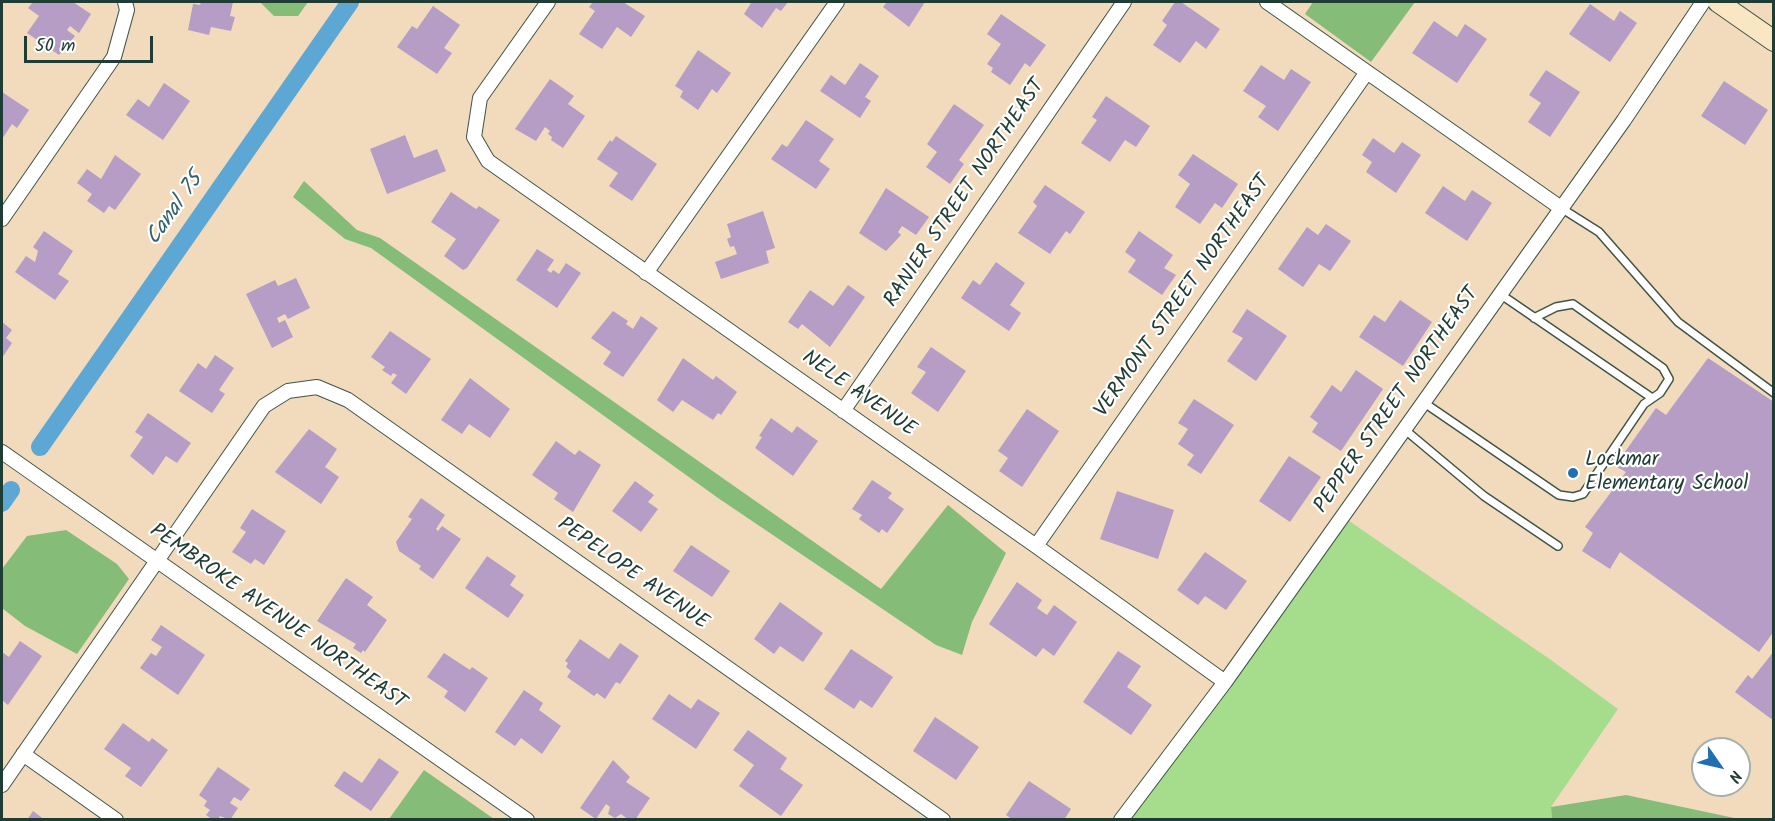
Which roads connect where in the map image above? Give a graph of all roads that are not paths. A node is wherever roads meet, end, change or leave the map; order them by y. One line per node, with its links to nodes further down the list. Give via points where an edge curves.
1 (548, 2): 12 (street, NELE AVENUE, via 480,98 474,137 488,161)
2 (837, 2): 12 (street)
3 (1124, 2): 18 (street, RANIER STREET NORTHEAST)
4 (1267, 2): 9 (street)
5 (1703, 2): 10 (street, PEPPER STREET NORTHEAST)
6 (1718, 2): 8 (street)
7 (126, 6): 11 (street, via 114,57)
8 (1773, 41)
9 (1367, 72): 10 (street); 21 (street, VERMONT STREET NORTHEAST)
10 (1561, 208): 13 (street, PEPPER STREET NORTHEAST); 15 (lane, via 1599,232 1678,322)
11 (2, 219)
12 (646, 273): 18 (street, NELE AVENUE)
13 (1500, 294): 14 (lane); 17 (street, PEPPER STREET NORTHEAST)
14 (1534, 318): 16 (lane); 16 (lane, via 1573,304 1663,368 1669,379)
15 (1773, 393)
16 (1652, 398): 17 (lane, via 1582,494 1573,497 1546,487)
17 (1423, 402): 19 (street, PEPPER STREET NORTHEAST)
18 (843, 411): 21 (street, NELE AVENUE)
19 (1404, 429): 22 (lane, via 1484,496); 24 (street, PEPPER STREET NORTHEAST)
20 (2, 452): 23 (street, PEMBROKE AVENUE NORTHEAST)
21 (1036, 546): 24 (street, NELE AVENUE)
22 (1558, 546)
23 (157, 560): 25 (street); 28 (street, PEMBROKE AVENUE NORTHEAST); 29 (street, PEPELOPE AVENUE, via 264,406 288,391 317,387 348,400)
24 (1225, 682): 30 (street, PEPPER STREET NORTHEAST)
25 (23, 754): 26 (street); 27 (street)
26 (2, 785)
27 (116, 819)
28 (527, 819)
29 (943, 819)
30 (1121, 819)

